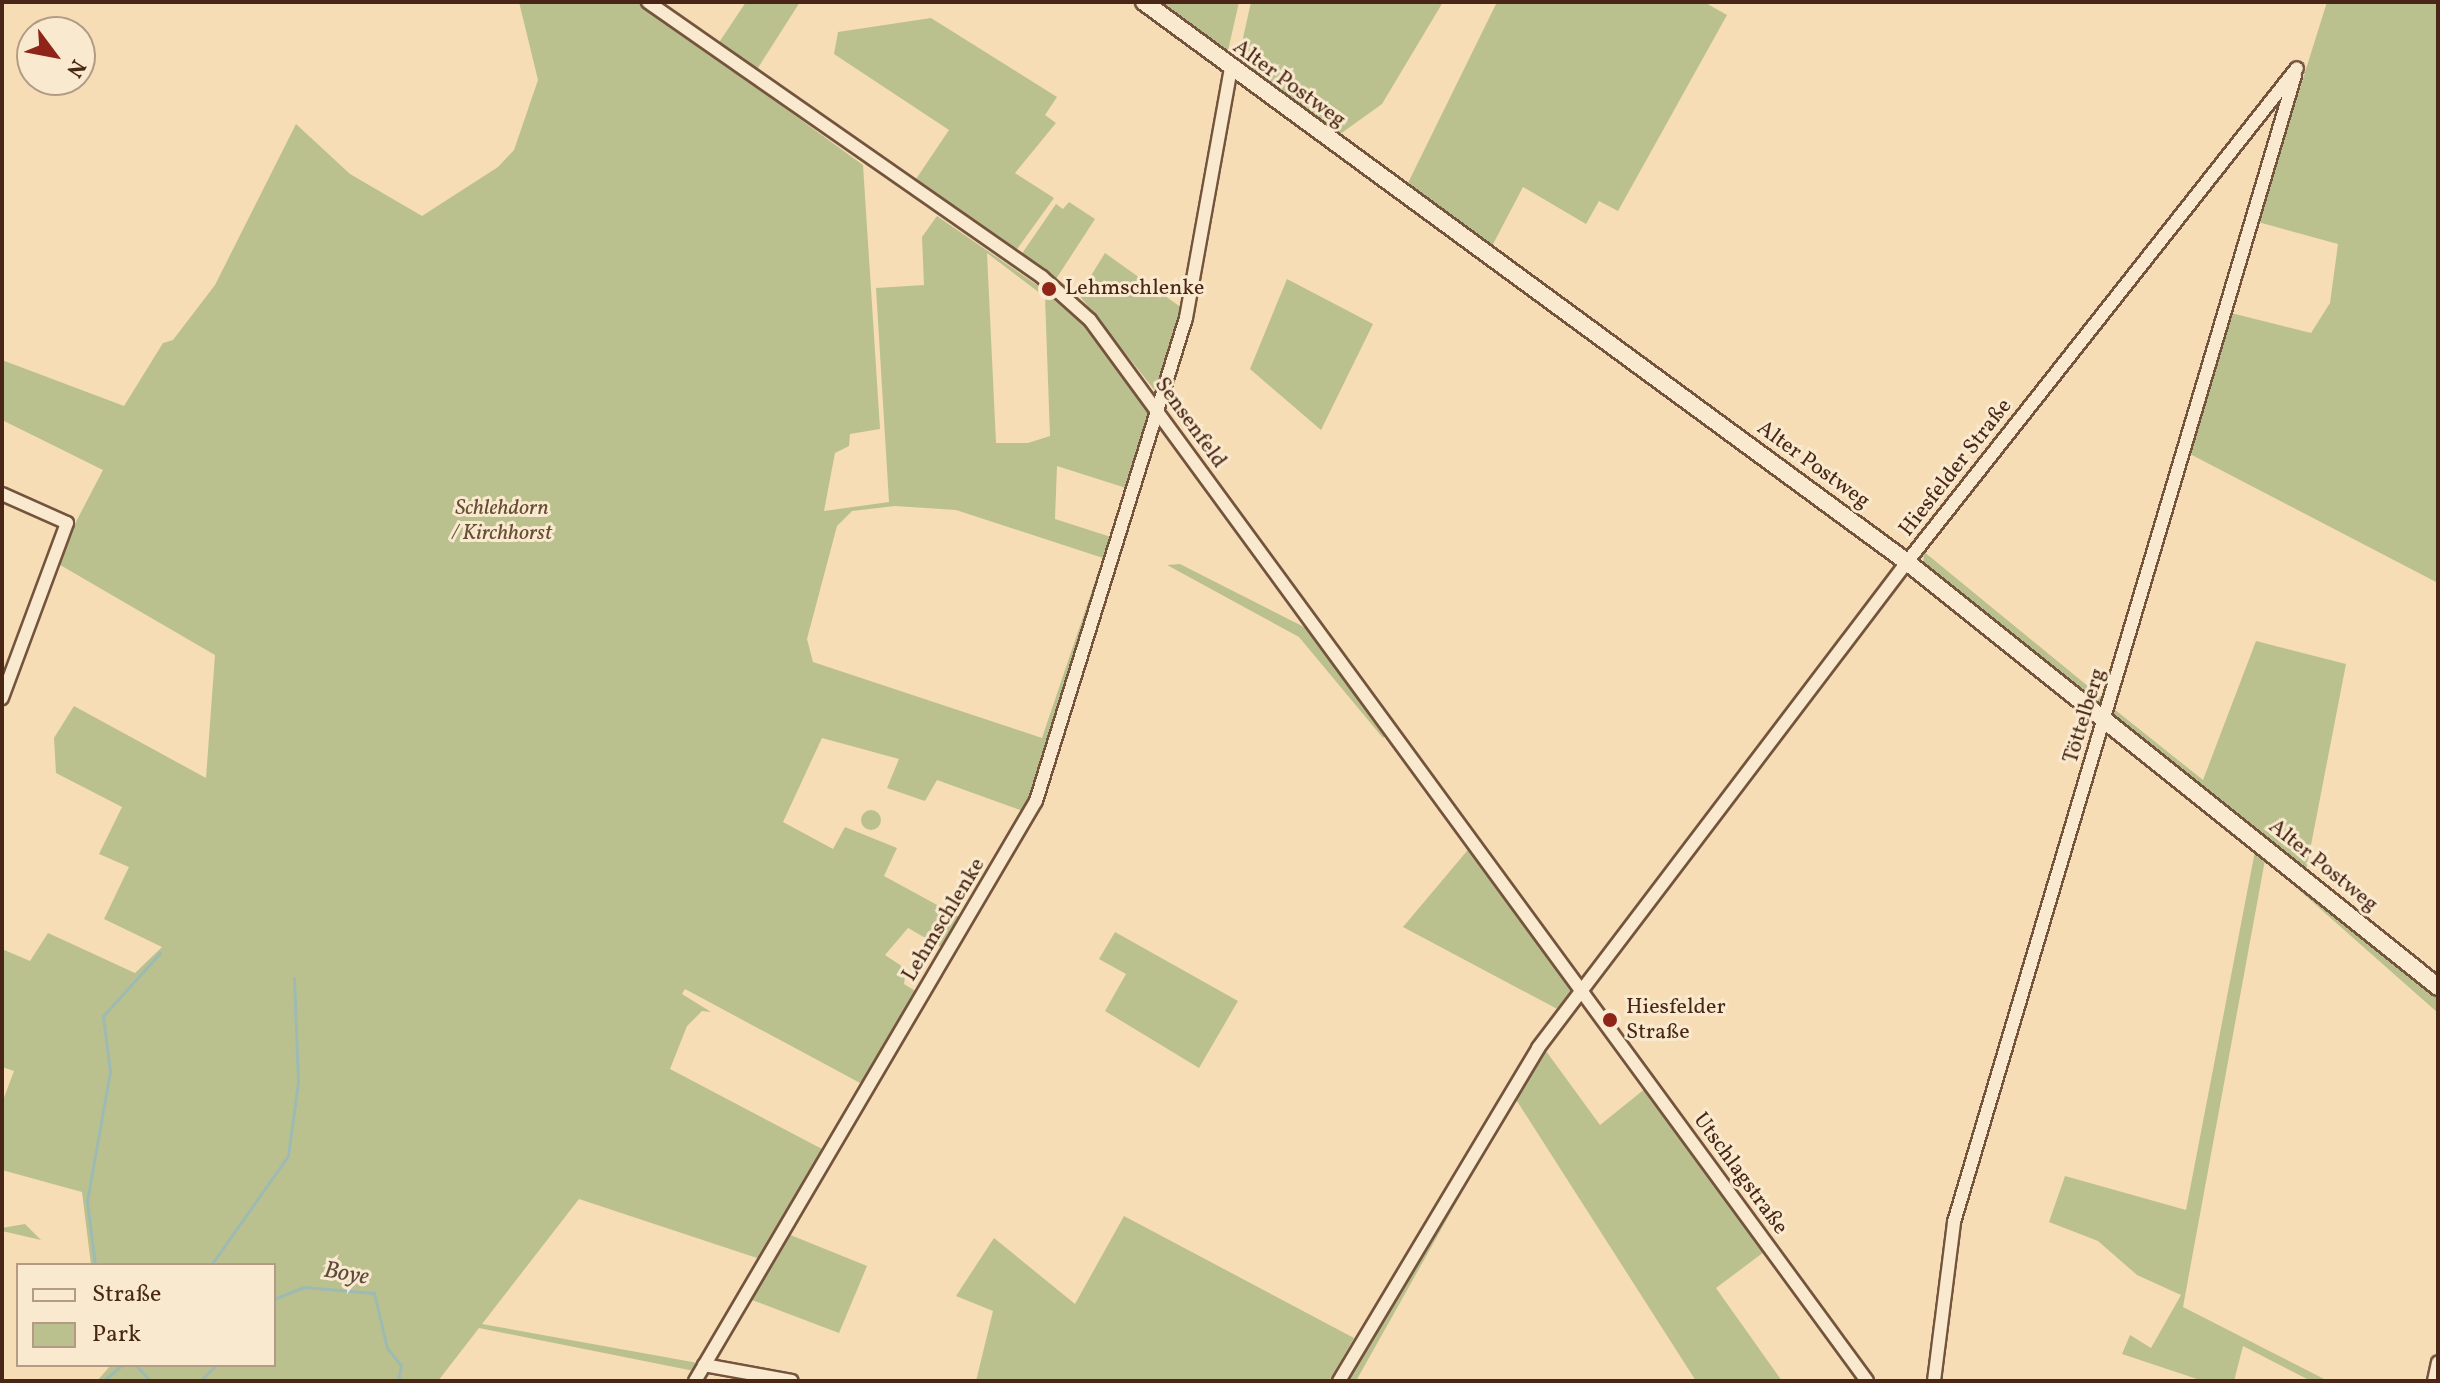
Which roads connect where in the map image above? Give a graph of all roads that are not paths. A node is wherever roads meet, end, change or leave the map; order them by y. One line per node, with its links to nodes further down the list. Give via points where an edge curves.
1 (648, 2): 5 (street, Sensenfeld, via 1051,284 1090,320)
2 (1144, 2): 4 (main road, Alter Postweg)
3 (2297, 68): 7 (street, Hiesfelder Straße); 9 (street, Töttelberg)
4 (1231, 69): 5 (street, Lehmschlenke, via 1189,305); 7 (main road, Alter Postweg)
5 (1157, 411): 11 (street, Sensenfeld); 13 (street, Lehmschlenke, via 1036,801)
6 (2, 494): 8 (street, via 67,523)
7 (1907, 562): 9 (main road, Alter Postweg); 11 (street, Hiesfelder Straße)
8 (2, 698)
9 (2104, 719): 10 (main road, Alter Postweg); 18 (street, Töttelberg, via 1954,1222)
10 (2438, 987)
11 (1582, 989): 16 (street, Hiesfelder Straße, via 1538,1048); 17 (street, Utschlagstraße)
12 (2438, 1362): 19 (street)
13 (704, 1365): 14 (street, Lehmschlenke); 15 (street)
14 (695, 1381)
15 (792, 1381)
16 (1339, 1381)
17 (1867, 1381)
18 (1934, 1381)
19 (2434, 1381)

